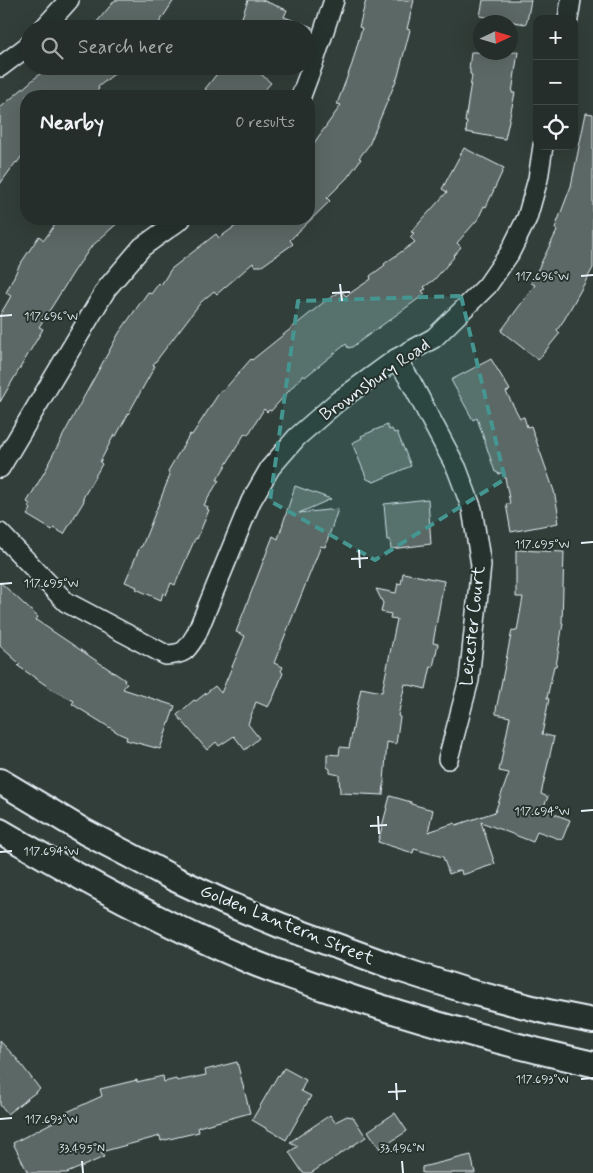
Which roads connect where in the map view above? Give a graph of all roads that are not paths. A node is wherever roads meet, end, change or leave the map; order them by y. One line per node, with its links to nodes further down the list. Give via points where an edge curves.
1 (69, 0): 5 (street)
2 (334, 0): 7 (street)
3 (571, 0): 4 (street)
4 (569, 15)
5 (51, 20)
6 (20, 52): 8 (street)
7 (315, 58)
8 (0, 68)
9 (308, 75): 10 (street)
10 (302, 90)
11 (542, 150): 13 (street, Brownsbury Road, via 527,218 509,254 487,286 434,338)
12 (174, 225): 14 (street, via 142,248 107,288)
13 (396, 360): 15 (street, Brownsbury Road, via 336,402 297,437 270,468 251,501 196,635 180,654 166,654 66,602); 16 (street, Leicester Court, via 457,469 472,510 482,565 469,680)
14 (0, 468)
15 (0, 533)
16 (448, 759)
17 (0, 781): 19 (main road, Golden Lantern Street, via 85,832 175,879 282,926 467,991)
18 (0, 831): 20 (main road, via 144,912 253,963 388,1010 509,1045)
19 (593, 1021)
20 (593, 1064)

